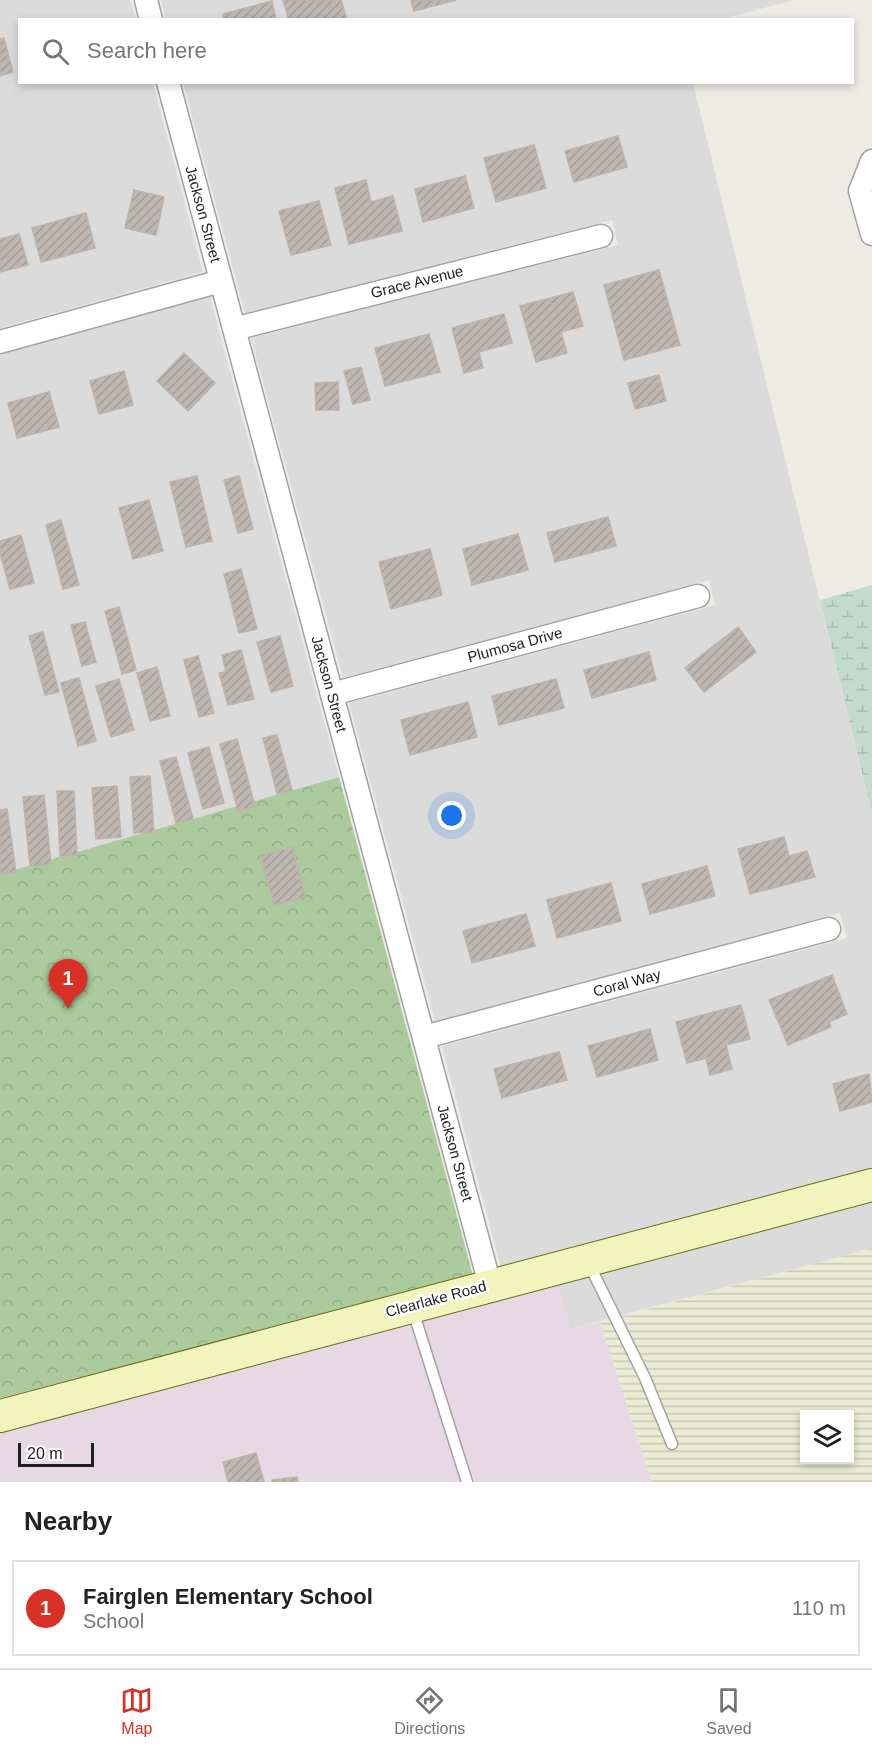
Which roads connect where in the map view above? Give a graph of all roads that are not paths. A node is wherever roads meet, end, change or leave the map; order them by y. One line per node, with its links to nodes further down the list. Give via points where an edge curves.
1 (146, 0): 2 (street)
2 (150, 18)
3 (169, 84): 7 (street, Jackson Street)
4 (872, 161): 5 (street, via 860,191)
5 (872, 234)
6 (601, 236): 8 (street, Grace Avenue)
7 (221, 281): 8 (street, Jackson Street); 9 (street)
8 (234, 329): 11 (street, Jackson Street)
9 (0, 342)
10 (698, 596): 11 (street, Plumosa Drive)
11 (332, 694): 13 (street, Jackson Street)
12 (829, 929): 13 (street, Coral Way)
13 (424, 1037): 16 (street, Jackson Street)
14 (872, 1185): 15 (street, Clearlake Road)
15 (586, 1260): 16 (street, Clearlake Road); 19 (lane, via 645,1378)
16 (490, 1285): 17 (street, Clearlake Road)
17 (412, 1306): 18 (street, Clearlake Road); 20 (lane)
18 (0, 1416)
19 (672, 1444)
20 (467, 1482)

